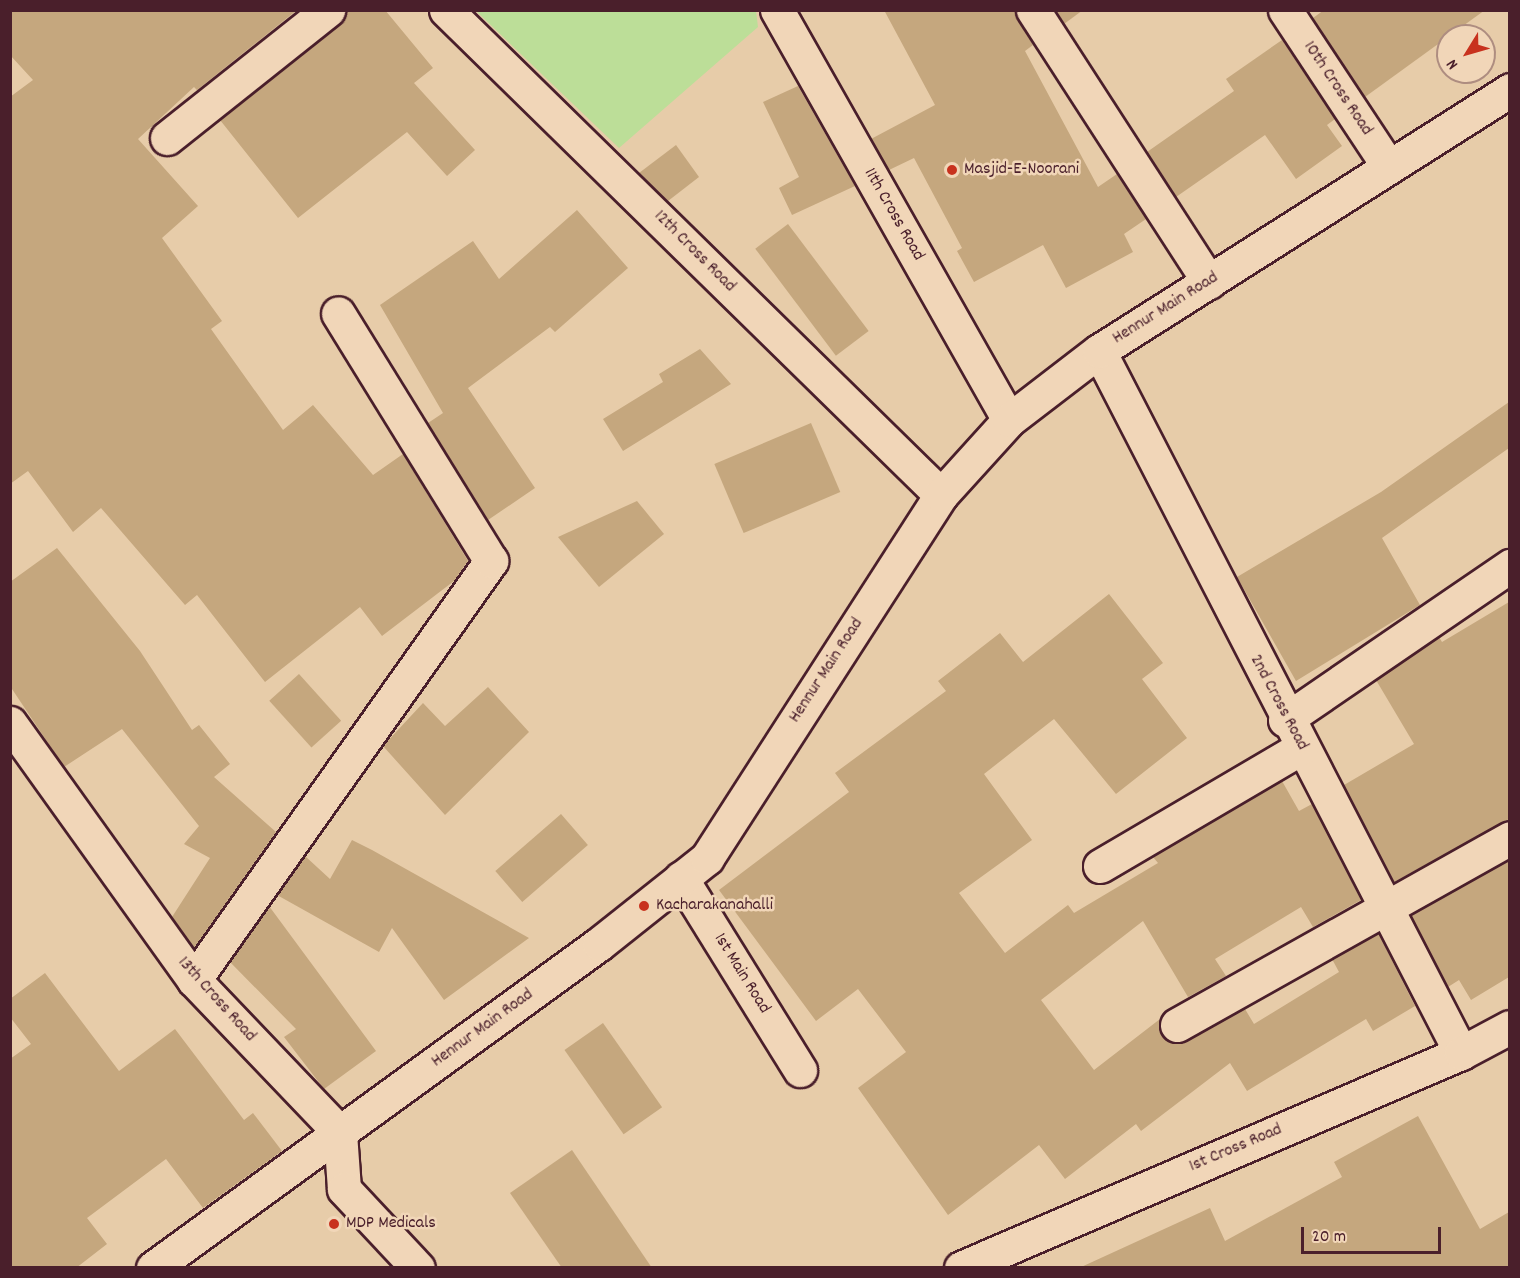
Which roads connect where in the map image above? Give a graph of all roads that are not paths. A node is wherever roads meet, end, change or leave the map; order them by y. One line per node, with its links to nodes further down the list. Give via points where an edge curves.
1 (328, 10): 7 (street)
2 (446, 10): 13 (street, 12th Cross Road)
3 (777, 10): 12 (street, 11th Cross Road)
4 (1033, 10): 9 (street)
5 (1285, 10): 8 (street, 10th Cross Road)
6 (1509, 90): 8 (street, Hennur Main Road)
7 (167, 138)
8 (1389, 167): 9 (street, Hennur Main Road)
9 (1209, 282): 11 (street, Hennur Main Road)
10 (338, 313): 22 (street, via 490,561)
11 (1099, 351): 12 (street, Hennur Main Road); 15 (street, 2nd Cross Road)
12 (1009, 420): 13 (street, Hennur Main Road)
13 (941, 495): 20 (street, Hennur Main Road, via 707,858)
14 (1509, 566): 15 (street)
15 (1285, 720): 17 (street, 2nd Cross Road)
16 (10, 723): 22 (street, 13th Cross Road)
17 (1301, 748): 19 (street); 21 (street, 2nd Cross Road)
18 (1509, 838): 21 (street)
19 (1100, 866)
20 (681, 878): 26 (street, 1st Main Road); 27 (street, Hennur Main Road)
21 (1388, 904): 23 (street); 25 (street, 2nd Cross Road)
22 (194, 980): 27 (street, 13th Cross Road)
23 (1177, 1025)
24 (1509, 1027): 25 (street, 1st Cross Road)
25 (1461, 1053): 30 (street, 1st Cross Road)
26 (800, 1070)
27 (340, 1133): 28 (street, Hennur Main Road); 29 (street, via 344,1189)
28 (153, 1268)
29 (418, 1268)
30 (961, 1268)

